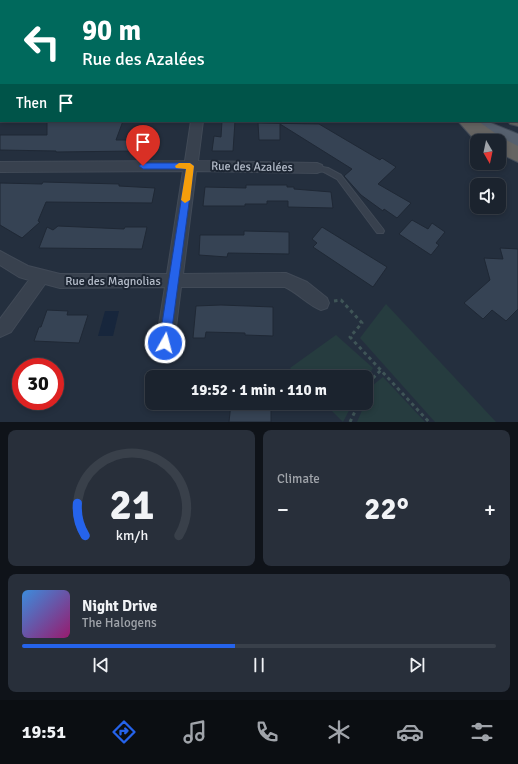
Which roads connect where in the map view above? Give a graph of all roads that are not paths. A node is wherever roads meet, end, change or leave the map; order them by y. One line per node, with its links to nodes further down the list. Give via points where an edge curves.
1 (197, 122): 10 (street)
2 (469, 122): 6 (highway)
3 (470, 122): 7 (main road)
4 (500, 122): 5 (main road)
5 (518, 129)
6 (482, 134)
7 (518, 141)
8 (506, 148): 9 (highway)
9 (518, 155)
10 (190, 166): 11 (street, Rue des Azalées); 12 (street, Rue des Azalées); 16 (street)
11 (0, 167)
12 (317, 168): 13 (lane, Rue des Azalées, via 339,177)
13 (380, 231)
14 (0, 256): 15 (street, Rue des Magnolias, via 24,272)
15 (41, 277): 16 (street, Rue des Magnolias, via 60,281); 18 (street, via 5,326)
16 (173, 280): 17 (street, Rue des Magnolias, via 286,280 301,287); 19 (street)
17 (321, 303)
18 (0, 329)
19 (165, 343)

